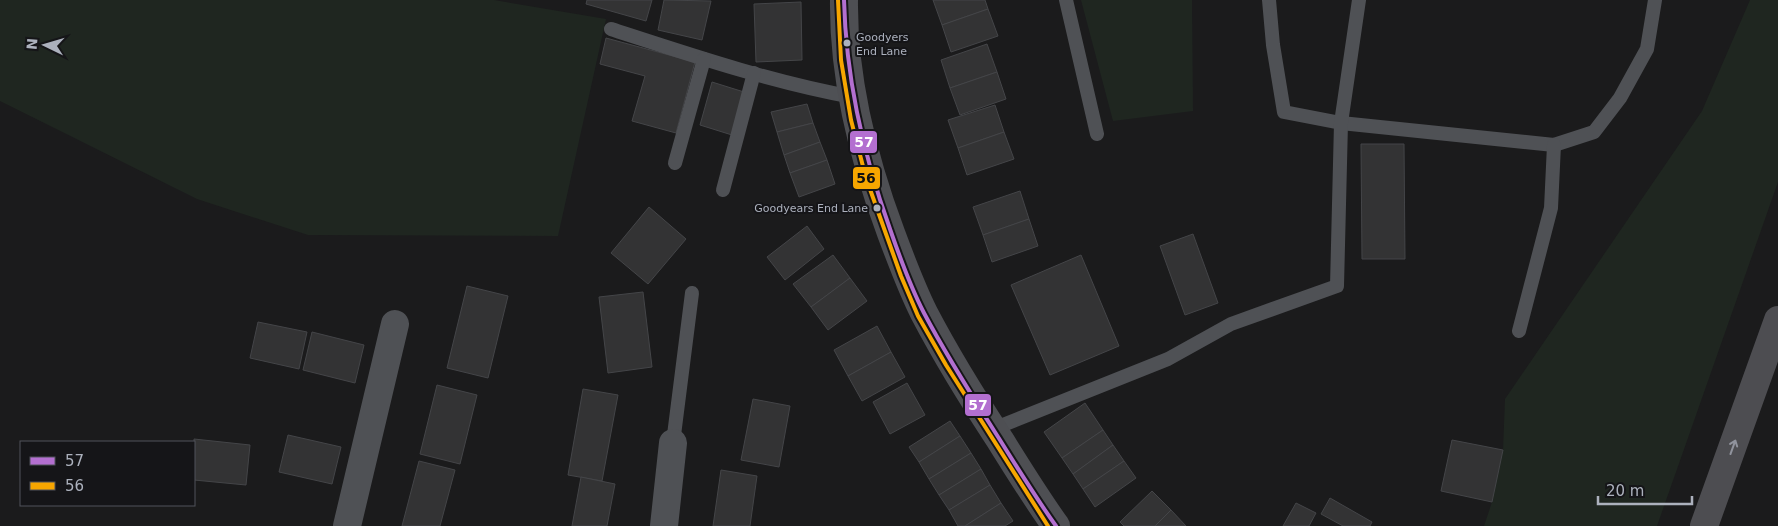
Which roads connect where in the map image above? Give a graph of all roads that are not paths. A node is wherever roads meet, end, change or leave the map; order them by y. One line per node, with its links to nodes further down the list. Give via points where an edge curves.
1 (844, 0): 9 (street)
2 (1066, 0): 11 (lane)
3 (1269, 0): 10 (lane, via 1284,112)
4 (1359, 0): 10 (lane)
5 (1655, 0): 12 (lane, via 1646,49 1620,98 1594,132)
6 (612, 30): 7 (lane)
7 (704, 59): 8 (lane); 13 (lane)
8 (754, 73): 9 (lane); 14 (lane)
9 (853, 97): 19 (street, via 868,169 901,262 924,312)
10 (1341, 123): 12 (lane); 19 (lane, via 1337,286 1231,324 1168,359)
11 (1097, 134)
12 (1554, 145): 18 (lane, via 1551,208)
13 (675, 163)
14 (723, 190)
15 (692, 293): 20 (lane)
16 (1778, 320): 24 (highway, one-way to 16)
17 (395, 324): 21 (street)
18 (1519, 331)
19 (992, 429): 23 (street)
20 (673, 444): 22 (street)
21 (347, 526)
22 (664, 526)
23 (1056, 526)
24 (1704, 526)

